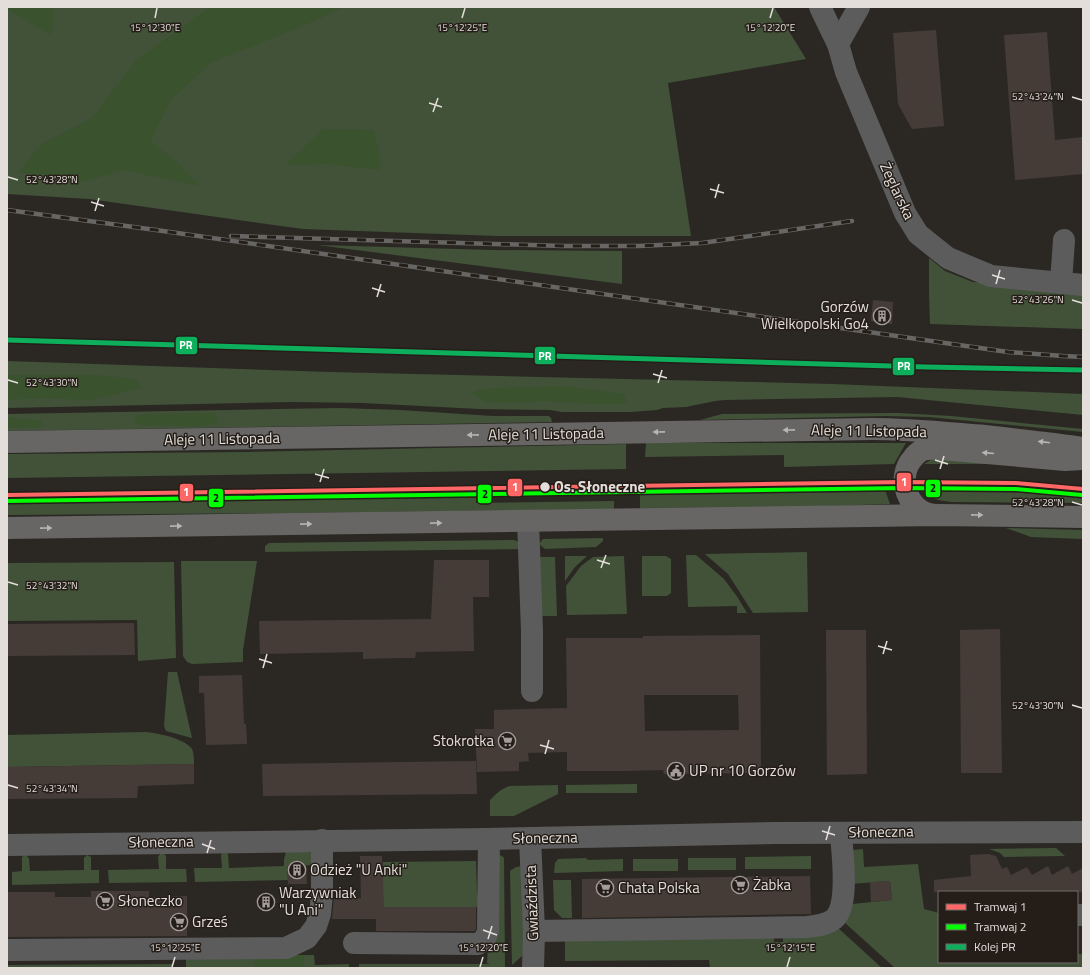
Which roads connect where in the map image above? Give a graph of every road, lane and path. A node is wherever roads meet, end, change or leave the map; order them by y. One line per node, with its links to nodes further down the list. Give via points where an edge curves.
1 (820, 7): 3 (street, Żeglarska)
2 (859, 7): 3 (street)
3 (838, 44): 5 (street, Żeglarska, via 846,72 905,213 918,234 948,258 991,276)
4 (1064, 240): 5 (street)
5 (1061, 283): 6 (street, Żeglarska)
6 (1083, 286)
7 (7, 442): 8 (main road, Aleje 11 Listopada, one-way to 7, via 1048,442 940,432 872,429)
8 (1083, 448)
9 (1083, 459): 10 (main road, one-way to 10, via 1065,460 941,449 922,450 910,460 907,467 905,490 918,508)
10 (938, 515): 11 (main road, one-way to 11); 12 (main road)
11 (1083, 517)
12 (528, 521): 13 (main road, one-way to 12); 14 (street)
13 (7, 528)
14 (532, 691)
15 (1083, 832): 16 (street, Słoneczna)
16 (841, 833): 17 (street, Słoneczna); 21 (street, via 844,892 842,904 834,918 823,925)
17 (530, 838): 18 (street, Słoneczna); 21 (street, Gwiaździsta)
18 (489, 839): 19 (street, Słoneczna); 22 (street, via 488,931 485,939 478,944)
19 (322, 840): 20 (street, Słoneczna); 23 (street, via 322,894 316,926 307,938 286,948)
20 (7, 844)
21 (534, 931): 24 (street, Gwiaździsta)
22 (354, 943)
23 (7, 950)
24 (533, 968)

